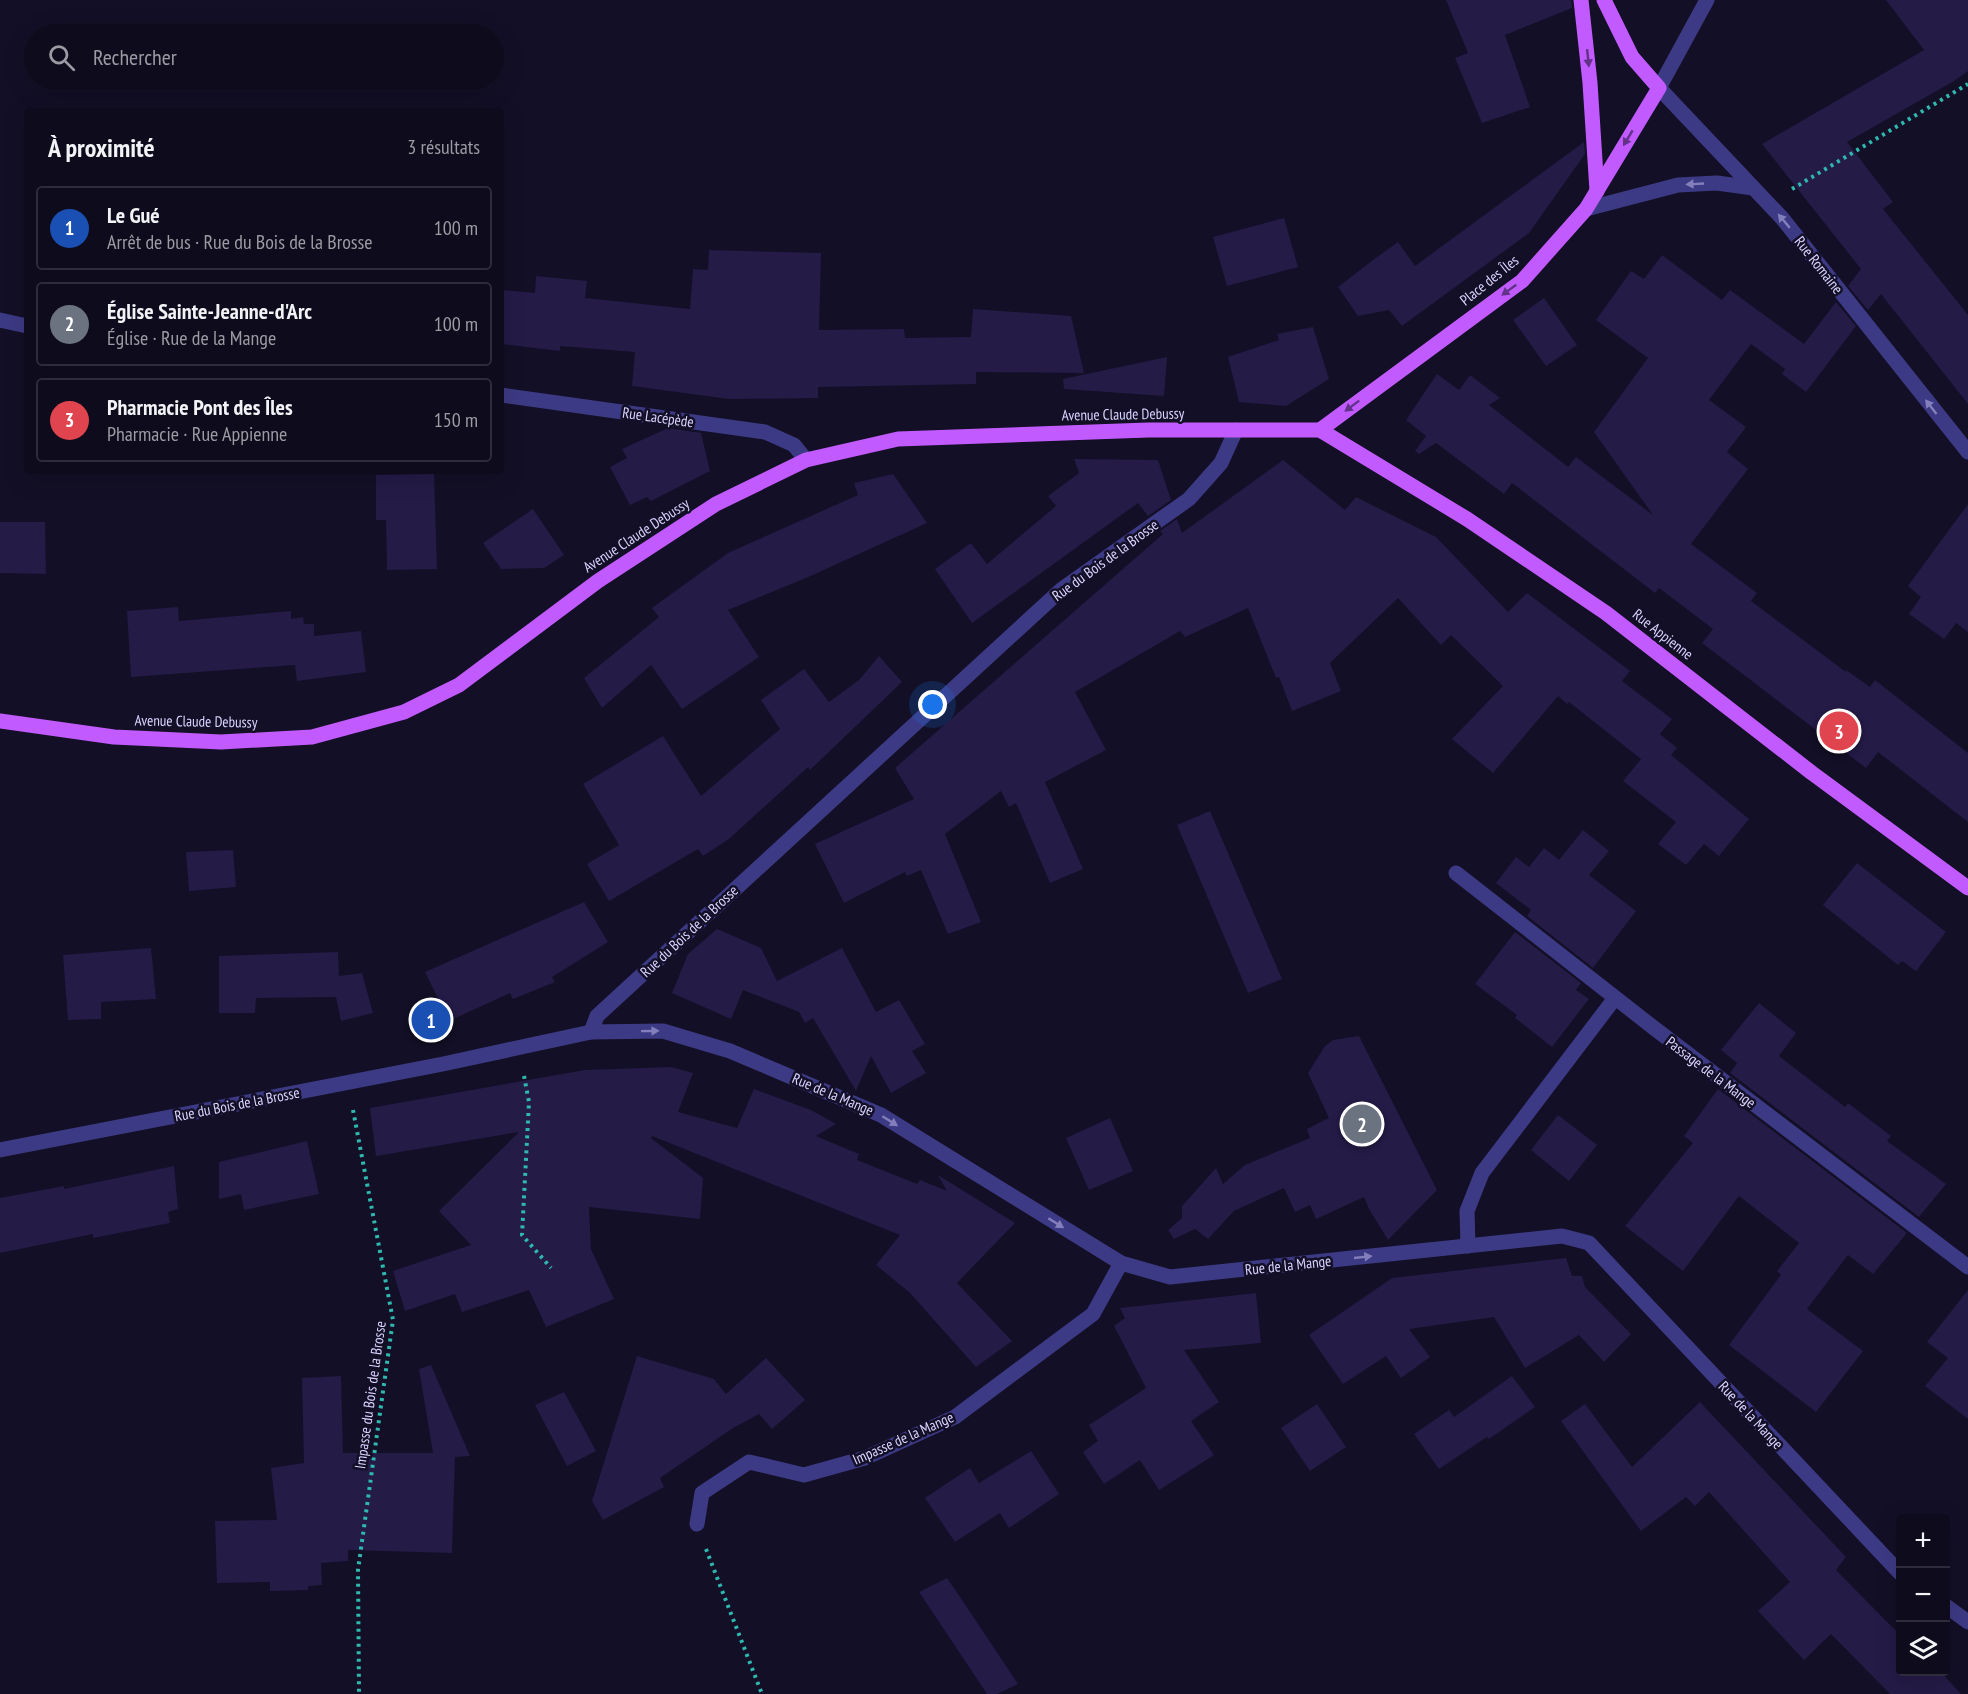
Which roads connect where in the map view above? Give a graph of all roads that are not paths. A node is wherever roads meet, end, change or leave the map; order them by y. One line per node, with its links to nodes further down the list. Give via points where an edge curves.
1 (1581, 0): 6 (main road, one-way to 6)
2 (1604, 0): 4 (main road, via 1632,57)
3 (1707, 0): 4 (street)
4 (1659, 88): 5 (street, Rue Romaine); 6 (main road, Place des Îles, one-way to 6)
5 (1753, 188): 7 (street, one-way to 7, via 1717,183 1678,185); 13 (street, Rue Romaine, one-way to 5, via 1782,218)
6 (1597, 191): 7 (main road, Place des Îles)
7 (1586, 209): 12 (main road, Place des Îles, one-way to 12, via 1522,281)
8 (0, 320): 9 (street)
9 (24, 325)
10 (504, 395): 14 (street, Rue Lacépède, via 765,432 794,445)
11 (1236, 430): 12 (main road, Avenue Claude Debussy); 14 (main road, Avenue Claude Debussy, via 898,439); 19 (street, Rue du Bois de la Brosse, via 1221,463 1189,499 1062,589 597,1016)
12 (1320, 430): 17 (main road, Rue Appienne, via 1467,519 1606,613)
13 (1968, 452)
14 (806, 460): 15 (main road, Avenue Claude Debussy, via 716,504 598,581 459,685 404,712 312,737 221,742 114,737)
15 (0, 721)
16 (1456, 873): 18 (street, Passage de la Mange)
17 (1968, 888)
18 (1615, 998): 21 (street, via 1482,1173 1467,1211); 23 (street, Passage de la Mange)
19 (591, 1032): 20 (street, Rue du Bois de la Brosse); 22 (street, Rue de la Mange, one-way to 22, via 663,1031 730,1051 881,1115)
20 (0, 1150)
21 (1468, 1246): 22 (street, Rue de la Mange, one-way to 21, via 1170,1278); 25 (street, Rue de la Mange, via 1562,1236 1589,1243)
22 (1121, 1263): 24 (street, Impasse de la Mange, via 1093,1314 955,1417 865,1458 804,1475 749,1462 702,1493)
23 (1968, 1268)
24 (697, 1524)
25 (1896, 1569)
26 (1950, 1609): 27 (street)
27 (1968, 1622)

